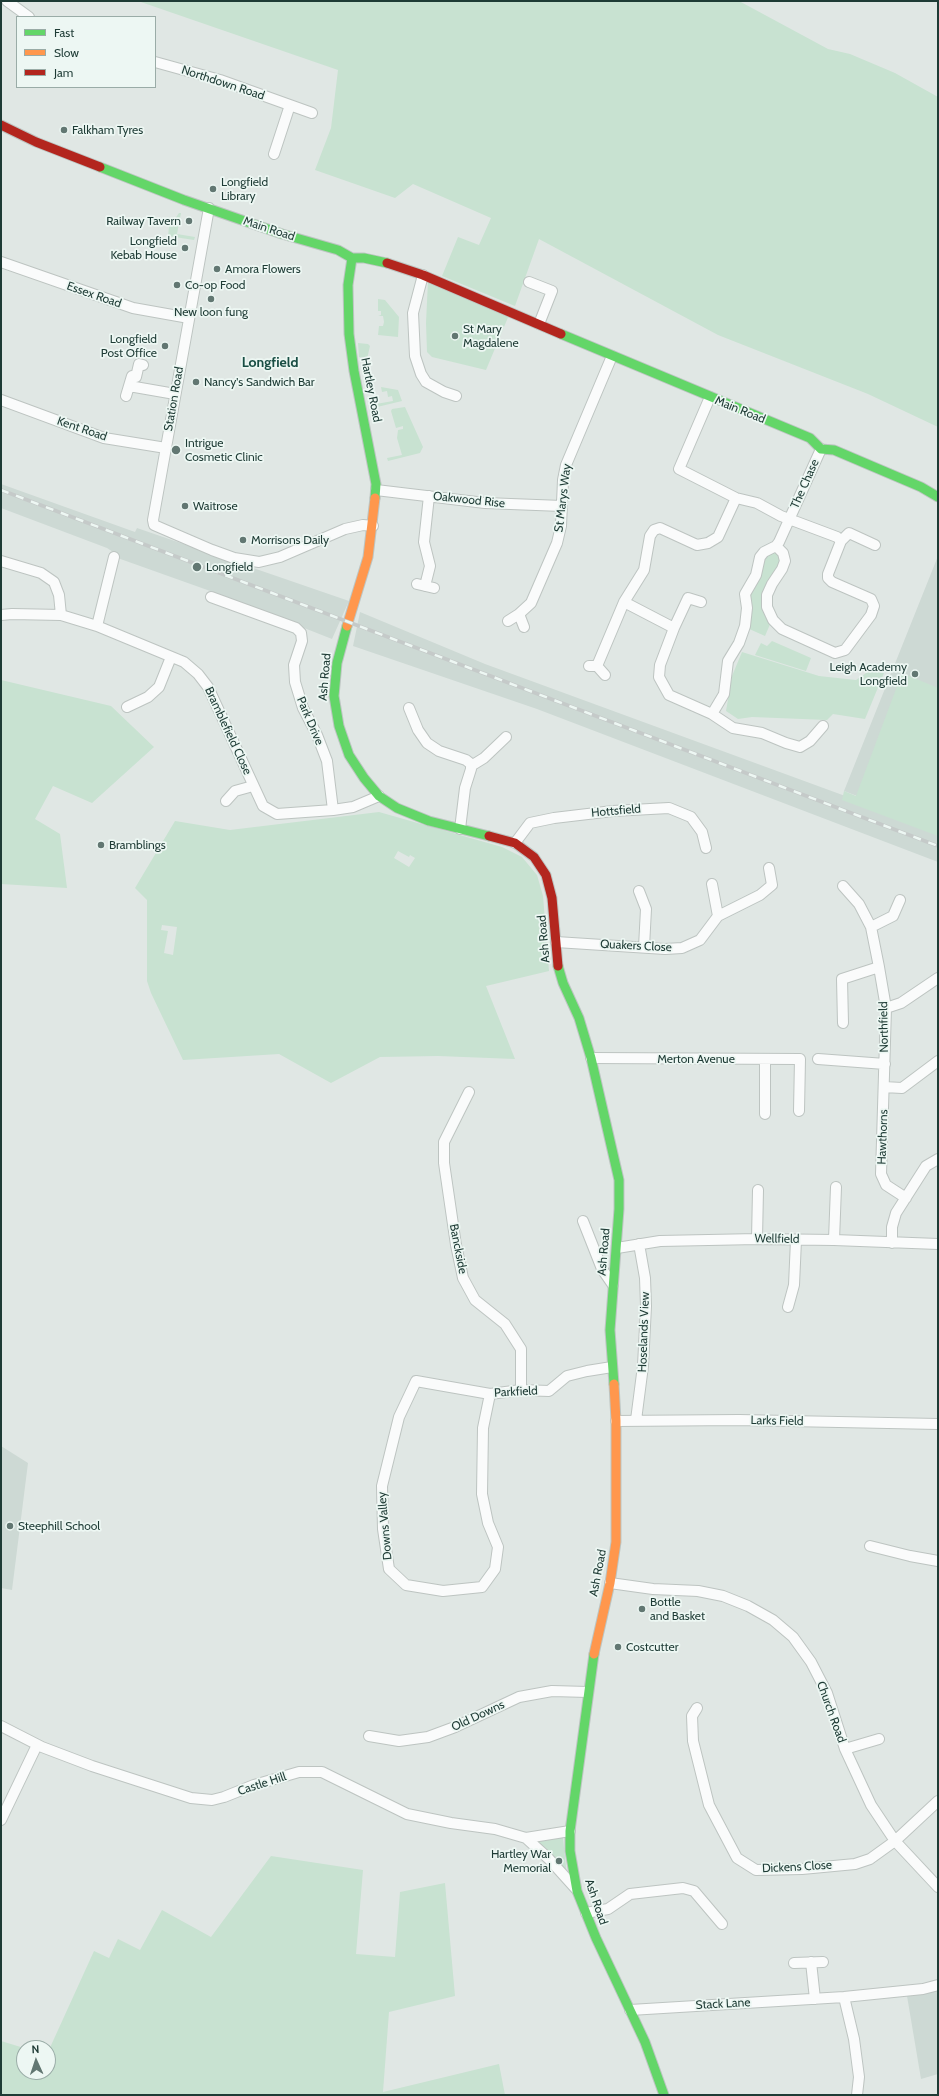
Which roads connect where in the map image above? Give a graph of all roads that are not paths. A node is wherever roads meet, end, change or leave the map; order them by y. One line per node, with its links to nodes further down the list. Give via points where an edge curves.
1 (7, 1): 2 (street)
2 (28, 16)
3 (156, 62): 4 (street, Northdown Road, via 220,80)
4 (290, 105): 5 (street, Northdown Road); 7 (street)
5 (312, 113)
6 (1, 125): 8 (street, Main Road, via 44,145)
7 (274, 154)
8 (209, 208): 9 (street, Main Road, via 282,234 338,250); 13 (street, Station Road)
9 (352, 258): 11 (street, Main Road, via 381,261); 25 (street, Hartley Road, via 348,284 351,346)
10 (1, 262): 13 (street, Essex Road, via 134,308)
11 (423, 275): 14 (street, Main Road); 20 (street, via 413,313 414,356 420,374 426,382)
12 (529, 282): 14 (street, via 552,291)
13 (189, 318): 18 (street, Station Road)
14 (539, 324): 15 (street, Main Road)
15 (612, 356): 21 (street, Main Road); 29 (street, St Marys Way, via 567,461)
16 (142, 365): 17 (street, via 139,364 136,377 132,376)
17 (129, 386): 18 (street); 19 (street)
18 (175, 394): 23 (street, Station Road)
19 (126, 396)
20 (456, 396)
21 (710, 397): 24 (street, Main Road, via 810,438); 28 (street, via 679,469)
22 (1, 400): 23 (street, Kent Road, via 104,438)
23 (166, 448): 31 (street, Station Road, via 153,522 159,529 208,548 251,561 267,561 346,529 363,525)
24 (821, 449): 27 (street, Main Road, via 834,450 921,487); 30 (street, The Chase)
25 (376, 490): 26 (street, Oakwood Rise); 31 (street, Hartley Road)
26 (429, 496): 29 (street, Oakwood Rise, via 494,504); 37 (street, via 424,543 430,567)
27 (938, 497)
28 (736, 498): 30 (street, via 757,503); 39 (street, via 718,538 708,543 697,545 660,528 654,530 650,536 644,570)
29 (562, 506): 42 (street, St Marys Way, via 557,543 531,603)
30 (789, 519): 32 (street, via 837,537); 34 (street, The Chase)
31 (373, 526): 57 (street, Ash Road, via 364,572 340,650 334,696 339,726 350,754 364,778)
32 (841, 541): 33 (street, via 849,533); 34 (street, via 828,578 871,600 874,606 871,615 845,650 835,653 782,629 770,616 767,605 768,592 785,562 783,554)
33 (875, 545)
34 (776, 546): 52 (street, via 761,556 754,579 745,594 745,626 739,643 728,661 724,694)
35 (114, 557): 45 (street)
36 (1, 561): 41 (street, via 40,573 54,582 60,595)
37 (425, 586)
38 (211, 597): 59 (street, Park Drive, via 296,628 301,633 302,641 294,665 295,685 327,763)
39 (624, 602): 47 (street); 49 (street, via 593,666)
40 (701, 602): 47 (street, via 688,598)
41 (61, 614): 43 (street, Bramblefield Close); 45 (street, Bramblefield Close)
42 (519, 614): 44 (street, St Marys Way); 46 (street)
43 (1, 615)
44 (508, 621)
45 (97, 626): 48 (street, Bramblefield Close)
46 (524, 627)
47 (674, 628): 52 (street, via 660,666 659,677 669,695)
48 (171, 657): 50 (street, via 159,687 148,697); 56 (street, Bramblefield Close, via 184,662 208,687)
49 (605, 675)
50 (127, 707)
51 (415, 712): 55 (street, via 421,735 430,745 441,752 466,760)
52 (712, 714): 53 (street, via 733,728 762,733 800,747 810,741)
53 (823, 726)
54 (506, 737): 55 (street, via 484,758)
55 (471, 766): 60 (street)
56 (253, 786): 58 (street, via 235,791); 59 (street, Bramblefield Close, via 263,806 277,814)
57 (379, 796): 59 (street, Bramblefield Close, via 353,807); 60 (street, Ash Road, via 397,808)
58 (226, 801)
59 (333, 810)
60 (460, 829): 61 (street, Ash Road)
61 (515, 843): 62 (street, Hottsfield, via 530,823 613,811 669,808 691,817 702,832); 70 (street, Ash Road, via 534,857 546,875 552,898)
62 (706, 848)
63 (770, 868): 68 (street, via 772,885 760,895)
64 (712, 884): 68 (street)
65 (842, 886): 69 (street, Northfield, via 859,904)
66 (639, 891): 71 (street, via 646,910)
67 (900, 900): 69 (street, via 893,916)
68 (718, 916): 71 (street, Quakers Close, via 700,940 682,948)
69 (871, 927): 72 (street, Northfield)
70 (556, 942): 71 (street, Quakers Close); 76 (street, Ash Road, via 557,963 563,984 579,1018)
71 (644, 947)
72 (879, 967): 74 (street, Northfield); 75 (street, via 842,979)
73 (938, 978): 74 (street, via 901,1003)
74 (886, 1008): 80 (street, Northfield)
75 (843, 1023)
76 (591, 1058): 77 (street, Merton Avenue); 96 (street, Ash Road, via 619,1180)
77 (765, 1059): 83 (street, Merton Avenue, via 800,1059); 84 (street)
78 (818, 1059): 80 (street)
79 (938, 1061): 81 (street, via 902,1088)
80 (885, 1064): 81 (street, Northfield)
81 (884, 1087): 88 (street, Hawthorns, via 882,1174 886,1185)
82 (469, 1092): 101 (street, Banckside, via 444,1142 444,1163 456,1245 463,1278 475,1300 505,1324 521,1349)
83 (799, 1112)
84 (765, 1114)
85 (938, 1159): 88 (street, via 926,1166)
86 (836, 1188): 92 (street)
87 (758, 1190): 90 (street)
88 (906, 1198): 93 (street, via 896,1213 892,1227)
89 (583, 1222): 97 (street, via 602,1269)
90 (757, 1239): 91 (street, Wellfield); 94 (street, Wellfield, via 660,1241)
91 (796, 1240): 92 (street, Wellfield); 98 (street, via 794,1285)
92 (834, 1240): 93 (street, Wellfield)
93 (892, 1243): 95 (street, Wellfield)
94 (639, 1244): 96 (street, Wellfield); 103 (street, Hoselands View, via 645,1278 646,1306 644,1366)
95 (938, 1244)
96 (617, 1248): 97 (street, Ash Road)
97 (613, 1285): 99 (street, Ash Road, via 610,1330)
98 (788, 1307)
99 (612, 1367): 101 (street, Parkfield, via 567,1376 549,1391); 104 (street, Ash Road)
100 (416, 1381): 102 (street, Parkfield); 102 (street, Downs Valley, via 399,1417 382,1486 383,1529 389,1569 406,1585 443,1591 482,1586 494,1569 498,1547 488,1523 482,1494 483,1428)
101 (521, 1390): 102 (street, Parkfield)
102 (490, 1394)
103 (636, 1420): 104 (street, Larks Field); 105 (street, Larks Field)
104 (616, 1421): 108 (street, Ash Road, via 616,1542)
105 (938, 1424)
106 (870, 1546): 107 (street)
107 (938, 1561)
108 (610, 1583): 109 (street, Ash Road, via 597,1635); 115 (street, Church Road, via 653,1589 698,1591 723,1596 773,1620 793,1637 811,1662 827,1693)
109 (588, 1692): 112 (street, Old Downs, via 552,1691 519,1697 428,1737 399,1741); 118 (street, Ash Road)
110 (697, 1708): 120 (street, Dickens Close, via 692,1716 693,1741 709,1806 737,1858 756,1870 855,1864 870,1859)
111 (1, 1726): 114 (street, Castle Hill)
112 (369, 1736)
113 (879, 1739): 115 (street)
114 (37, 1745): 117 (street); 119 (street, Castle Hill, via 191,1798 212,1800 299,1772 322,1772 407,1814 496,1829)
115 (845, 1749): 120 (street, Church Road, via 871,1805)
116 (938, 1801): 120 (street, Dickens Close)
117 (1, 1820)
118 (570, 1832): 119 (street, Castle Hill); 122 (street, Ash Road)
119 (526, 1838): 122 (street, Castle Hill, via 549,1859)
120 (895, 1841): 121 (street, Church Road)
121 (938, 1887)
122 (577, 1891): 123 (street, Ash Road)
123 (586, 1913): 124 (street, via 608,1909 630,1894 683,1888 694,1891); 131 (street, Ash Road)
124 (722, 1924)
125 (811, 1962): 126 (street); 127 (street); 130 (street)
126 (823, 1962)
127 (794, 1963)
128 (938, 1985): 129 (street, Stack Lane, via 923,1989)
129 (844, 1997): 130 (street, Stack Lane); 133 (street, via 854,2039 859,2077)
130 (815, 1999): 131 (street, Stack Lane)
131 (630, 2010): 132 (street, Ash Road, via 645,2042)
132 (664, 2095)
133 (857, 2095)

